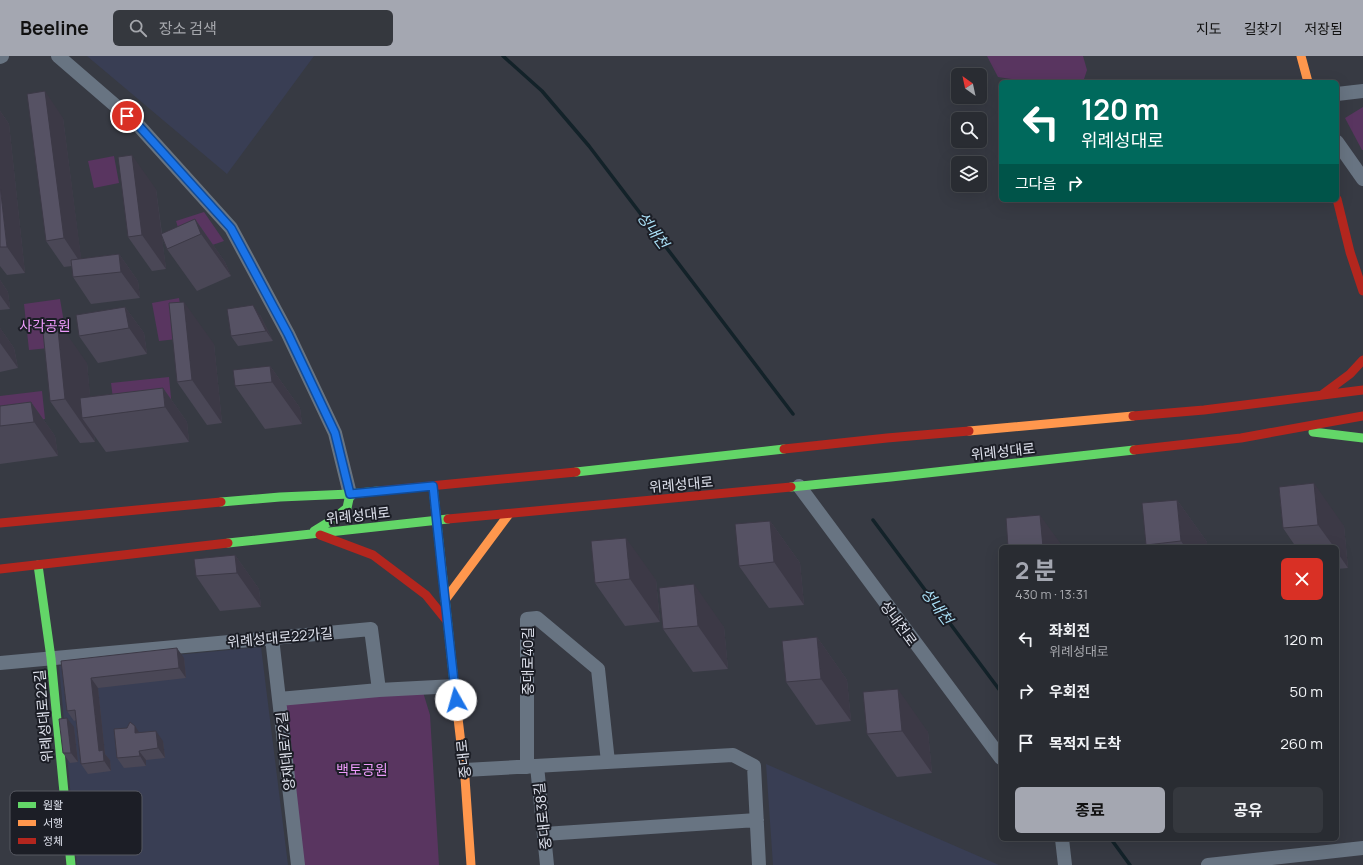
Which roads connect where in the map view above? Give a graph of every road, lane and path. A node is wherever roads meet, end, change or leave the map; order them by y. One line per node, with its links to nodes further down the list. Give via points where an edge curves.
1 (58, 56): 18 (street, via 139,126 231,228 288,334 335,433)
2 (1301, 56): 3 (main road)
3 (1307, 80)
4 (1363, 91): 5 (street)
5 (1339, 94)
6 (1339, 145): 7 (street)
7 (1363, 179)
8 (1338, 202): 9 (main road)
9 (1363, 291)
10 (1363, 360): 12 (main road, via 1350,374)
11 (1363, 390): 12 (main road, 위례성대로)
12 (1320, 396): 16 (main road, 위례성대로, via 1204,410 887,438)
13 (1363, 416): 14 (main road, 위례성대로)
14 (1288, 429): 15 (main road); 17 (main road, 위례성대로, via 1234,438)
15 (1363, 438)
16 (433, 486): 18 (main road, 위례성대로); 22 (main road, 중대로)
17 (798, 486): 21 (main road, 위례성대로); 39 (street, 성내천로)
18 (350, 494): 19 (main road, 위례성대로); 27 (main road, via 347,508)
19 (301, 496): 20 (main road); 23 (main road, 위례성대로)
20 (310, 506)
21 (509, 514): 22 (main road, 위례성대로); 31 (main road)
22 (437, 520): 27 (main road, 위례성대로); 31 (main road, 중대로)
23 (20, 521): 25 (main road, 위례성대로); 26 (main road)
24 (311, 521): 28 (main road)
25 (0, 523)
26 (4, 533)
27 (312, 534): 28 (main road, 위례성대로); 32 (main road, via 373,555 426,595)
28 (295, 536): 29 (main road, 위례성대로)
29 (38, 565): 30 (main road, 위례성대로); 34 (main road, 위례성대로22길)
30 (1, 568)
31 (445, 600): 32 (main road, 중대로)
32 (447, 621): 36 (main road, 중대로)
33 (272, 638): 34 (street, 위례성대로22가길); 37 (street, 위례성대로22가길, via 371,629); 38 (street, 양재대로72길)
34 (51, 658): 35 (street, 위례성대로22가길); 43 (main road, 위례성대로22길)
35 (0, 663)
36 (455, 686): 37 (street); 42 (main road, 중대로)
37 (379, 690): 38 (street)
38 (279, 699): 51 (street, 양재대로72길)
39 (999, 755)
40 (608, 762): 41 (street); 41 (street, 중대로40길, via 598,669 537,618 527,619); 44 (street, via 732,755 754,766)
41 (532, 766): 42 (street); 45 (street, 중대로38길)
42 (465, 770): 52 (main road, 중대로)
43 (64, 791)
44 (757, 820): 45 (street); 54 (street)
45 (544, 834): 53 (street, 중대로38길)
46 (1062, 841): 55 (street)
47 (1363, 848): 49 (street)
48 (70, 855): 50 (main road, 위례성대로22길)
49 (1224, 864): 56 (street)
50 (71, 865)
51 (298, 865)
52 (471, 865)
53 (547, 865)
54 (759, 865)
55 (1065, 865)
56 (1208, 865)

